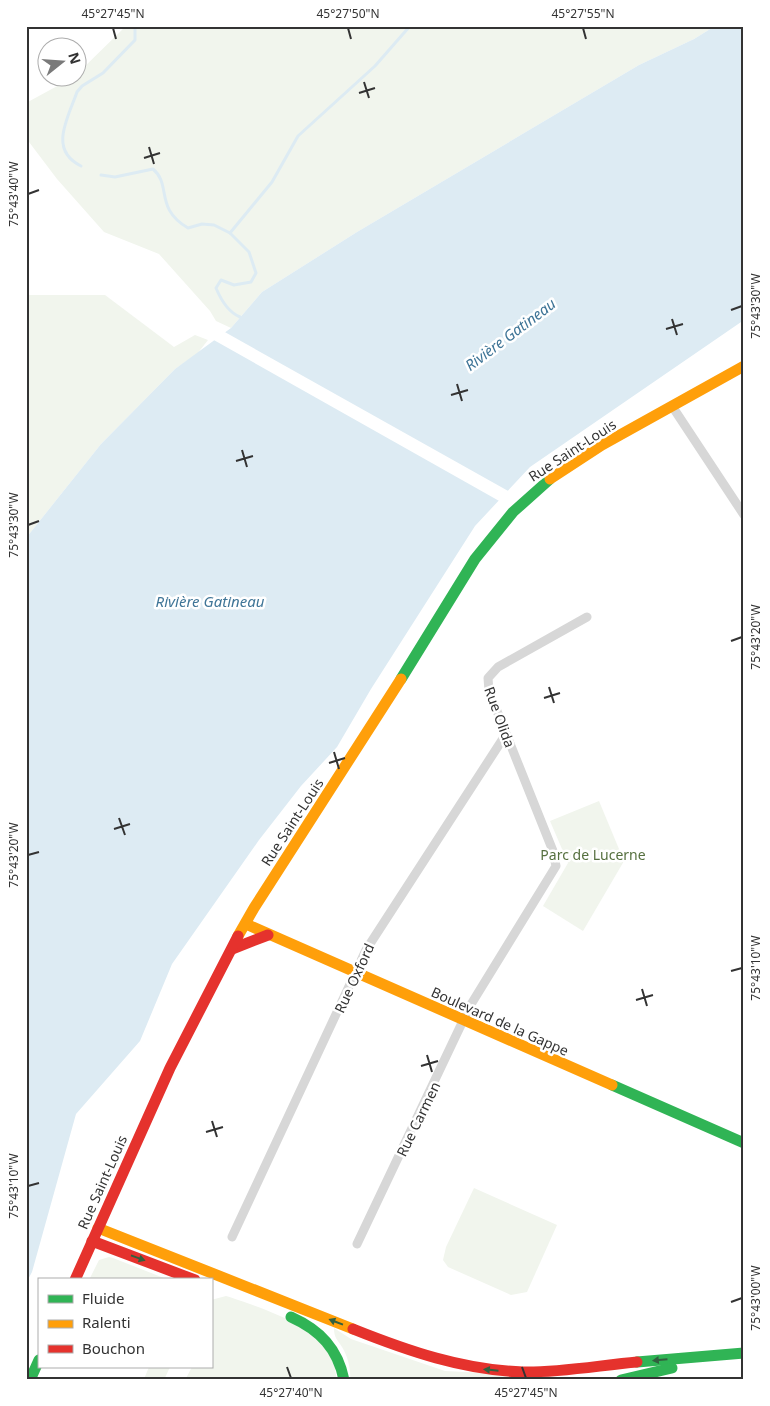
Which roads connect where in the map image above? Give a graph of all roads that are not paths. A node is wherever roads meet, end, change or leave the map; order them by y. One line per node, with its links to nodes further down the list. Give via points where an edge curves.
1 (744, 366): 2 (main road, Rue Saint-Louis)
2 (672, 406): 3 (street); 7 (main road, Rue Saint-Louis, via 552,477 497,530 456,587)
3 (744, 515)
4 (587, 617): 5 (street, Rue Olida, via 491,672 487,685)
5 (506, 734): 6 (street, Rue Olida, via 554,851); 10 (street, Rue Oxford, via 376,933)
6 (556, 866): 11 (street, Rue Carmen)
7 (246, 924): 8 (main road, Boulevard de la Gappe); 9 (main road, Rue Saint-Louis)
8 (268, 935): 9 (main road); 10 (main road, Boulevard de la Gappe)
9 (232, 949): 13 (main road, Rue Saint-Louis, via 181,1045)
10 (356, 974): 11 (main road, Boulevard de la Gappe); 14 (street, Rue Oxford)
11 (464, 1021): 12 (main road, Boulevard de la Gappe); 16 (street, Rue Carmen)
12 (744, 1143)
13 (98, 1228): 15 (main road, Rue Saint-Louis); 20 (main road, one-way to 13, via 535,1372 484,1369 446,1362 405,1350)
14 (232, 1237)
15 (92, 1241): 17 (main road, Rue Saint-Louis); 18 (main road, one-way to 18)
16 (357, 1244)
17 (76, 1278)
18 (191, 1278)
19 (212, 1286): 23 (main road, via 312,1327 335,1352)
20 (744, 1354): 24 (main road)
21 (38, 1362): 22 (main road)
22 (30, 1380)
23 (344, 1380)
24 (621, 1380)

